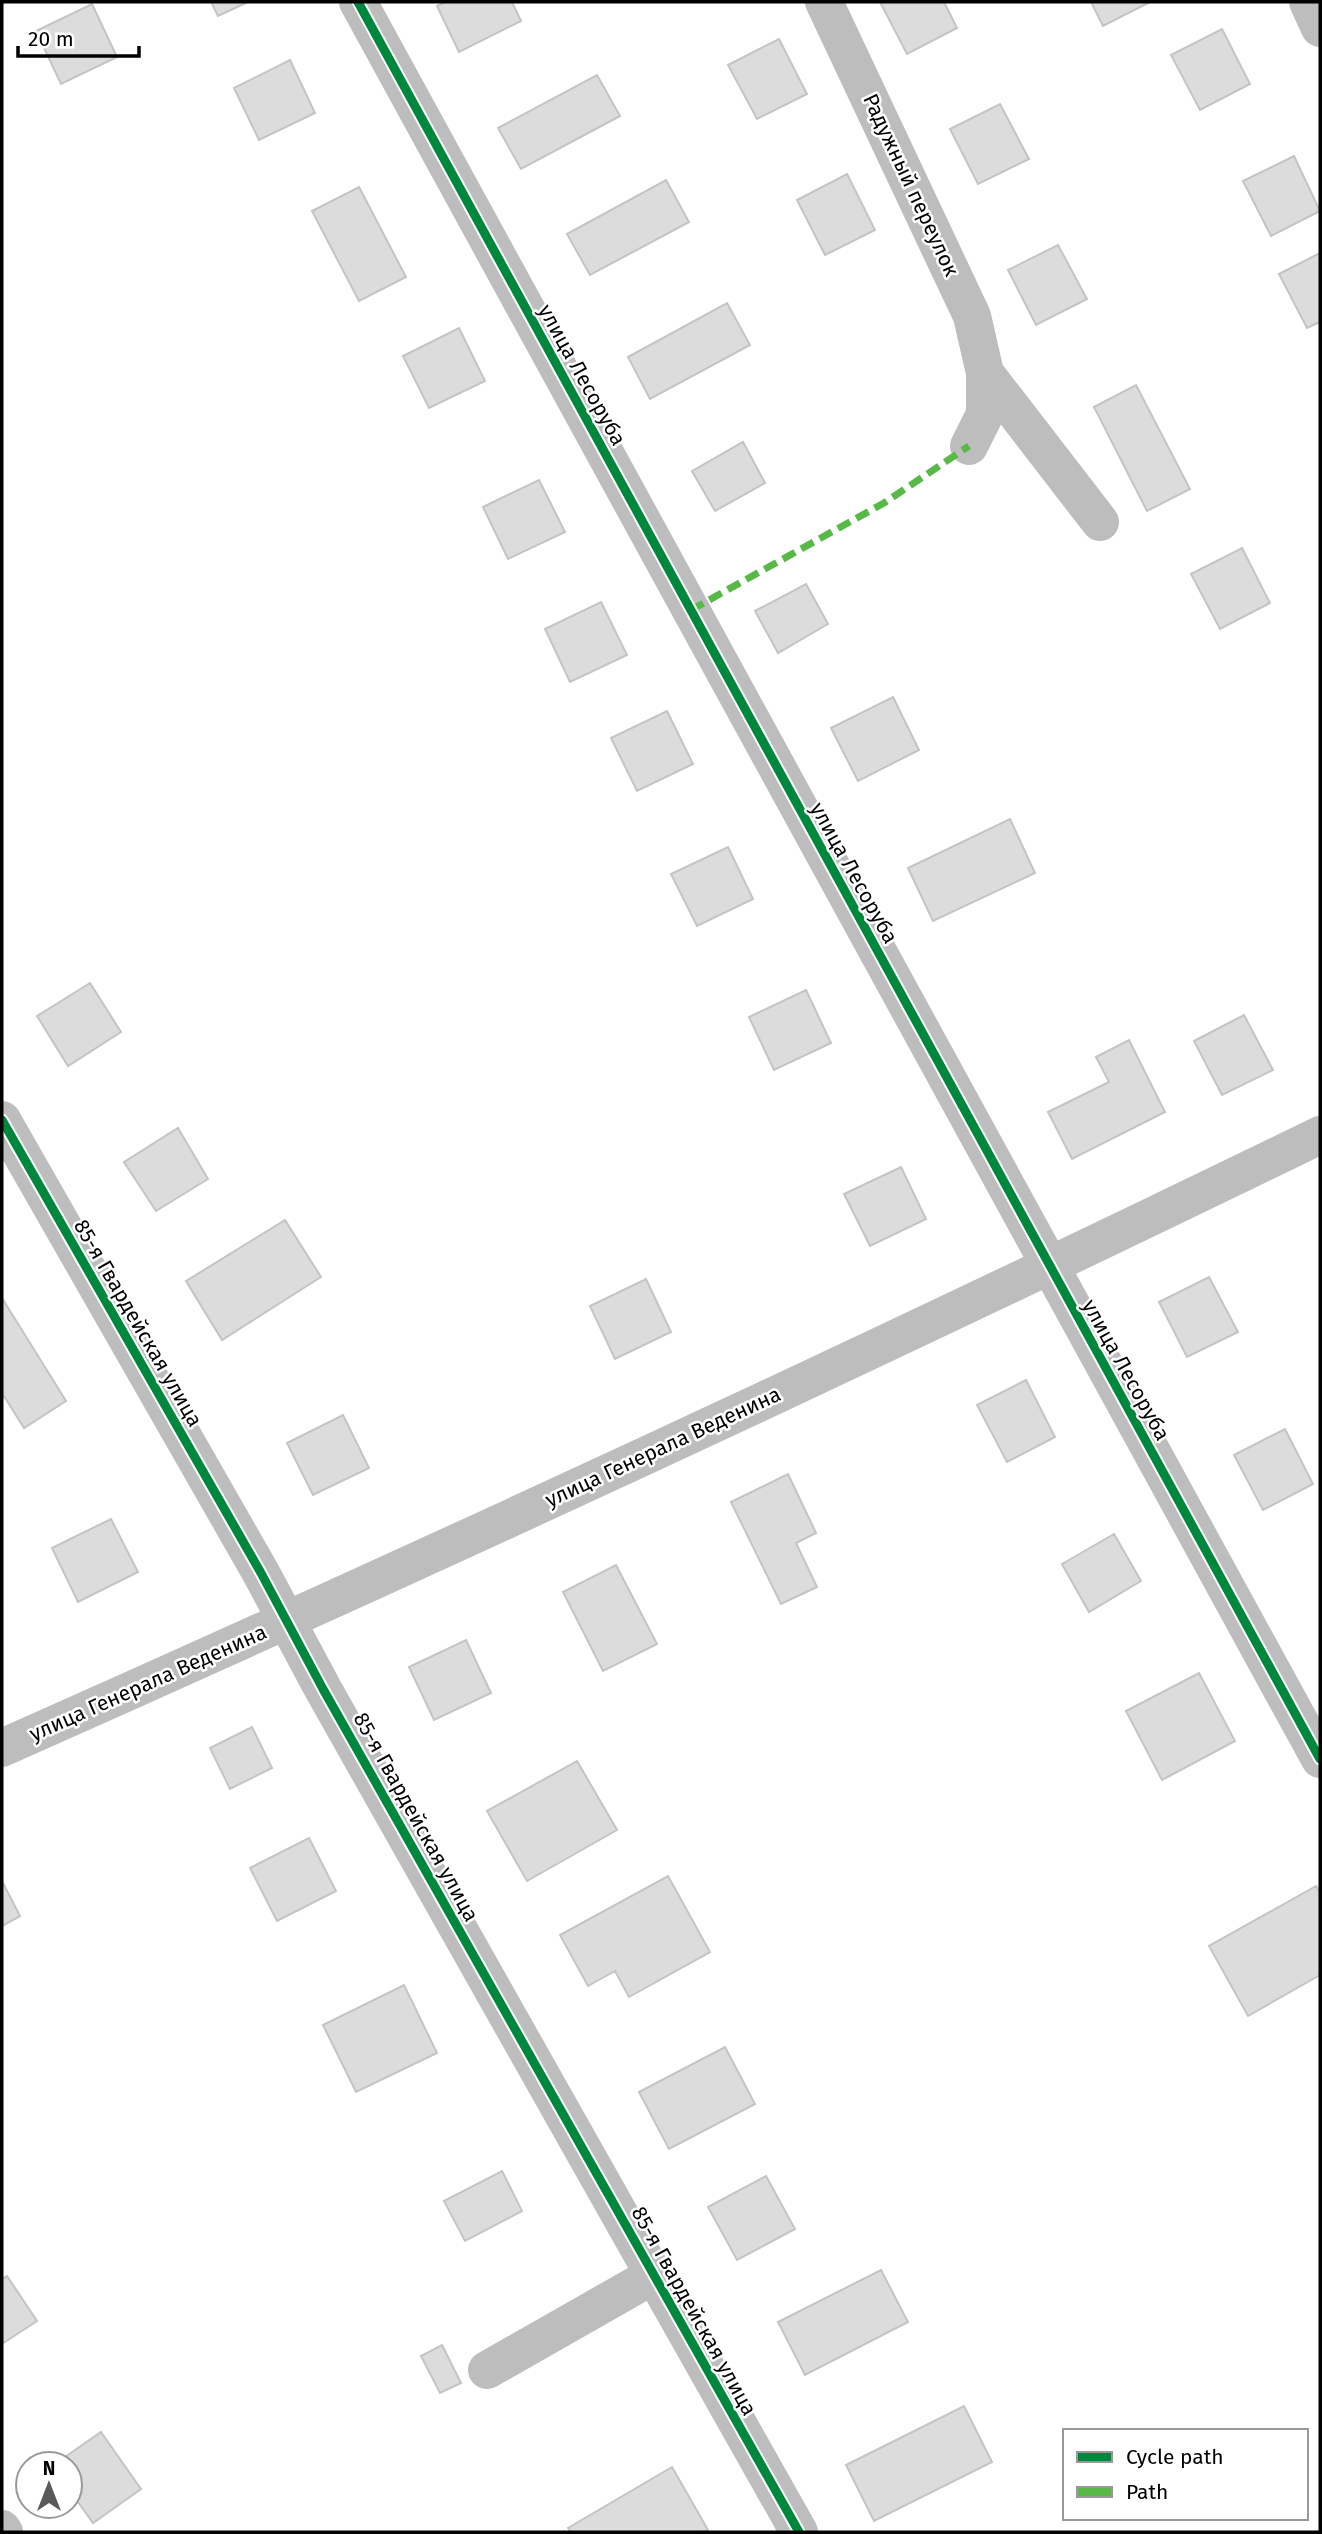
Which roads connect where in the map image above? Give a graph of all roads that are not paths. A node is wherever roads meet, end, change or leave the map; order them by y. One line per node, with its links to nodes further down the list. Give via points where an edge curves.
1 (358, 2): 10 (street, улица Лесоруба)
2 (824, 2): 5 (street, Радужный переулок, via 972,316)
3 (1307, 2): 4 (street)
4 (1320, 28)
5 (985, 373): 6 (street, Радужный переулок, via 985,414); 7 (street, Радужный переулок)
6 (969, 446)
7 (1100, 522)
8 (2, 1120): 11 (street, 85-я Гвардейская улица)
9 (1320, 1135): 10 (street, улица Генерала Веденина)
10 (1049, 1267): 11 (street, улица Генерала Веденина); 13 (street, улица Лесоруба)
11 (287, 1622): 12 (street, улица Генерала Веденина); 14 (street, 85-я Гвардейская улица)
12 (2, 1748)
13 (1320, 1759)
14 (654, 2275): 15 (street); 16 (street, 85-я Гвардейская улица)
15 (487, 2371)
16 (799, 2532)

